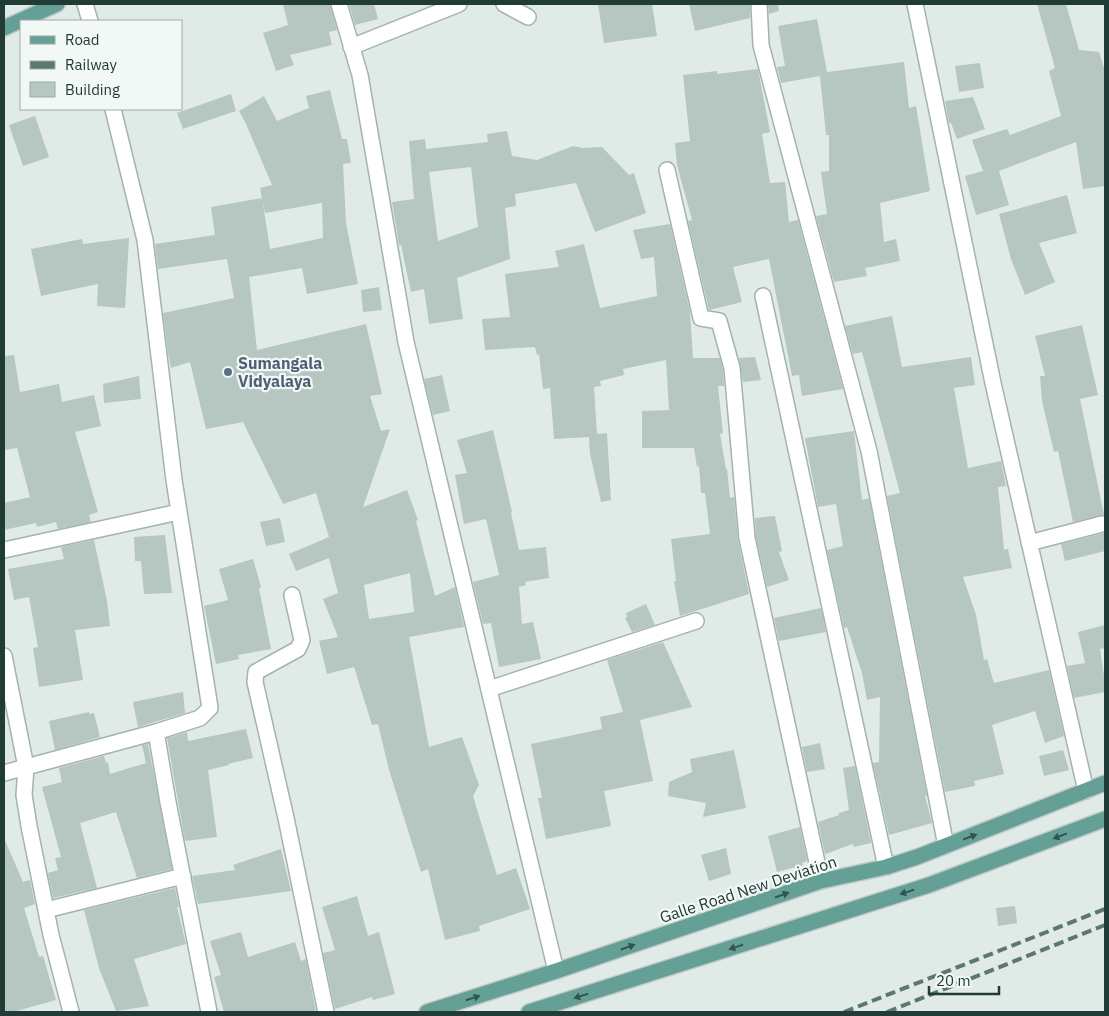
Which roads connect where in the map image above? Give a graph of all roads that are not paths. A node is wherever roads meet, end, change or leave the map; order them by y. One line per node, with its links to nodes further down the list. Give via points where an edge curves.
1 (57, 4): 9 (main road)
2 (85, 4): 10 (street)
3 (339, 4): 13 (street)
4 (459, 4): 13 (street)
5 (504, 4): 8 (street)
6 (758, 4): 31 (street, via 761,45 869,451)
7 (915, 4): 19 (street)
8 (528, 17)
9 (22, 20)
10 (90, 20)
11 (20, 21): 12 (main road)
12 (4, 28)
13 (351, 47): 24 (street, via 360,75 406,342)
14 (113, 110): 17 (street, via 145,240)
15 (667, 170): 34 (street, via 702,318 720,321 732,368 747,538)
16 (763, 296): 32 (street)
17 (178, 512): 20 (street); 25 (street, via 210,708 200,718)
18 (1102, 524): 19 (street)
19 (1029, 544): 29 (street)
20 (4, 550)
21 (292, 595): 39 (street, via 302,640 298,649 256,672 255,682)
22 (696, 621): 24 (street)
23 (4, 656): 26 (street)
24 (489, 689): 36 (street)
25 (156, 732): 26 (street); 33 (street)
26 (26, 767): 27 (street); 35 (street, via 24,795)
27 (4, 773)
28 (1105, 783): 29 (main road, Galle Road New Deviation)
29 (1086, 791): 31 (main road, Galle Road New Deviation, one-way to 29)
30 (1105, 819): 41 (main road, one-way to 41, via 929,885)
31 (946, 846): 32 (main road, Galle Road New Deviation)
32 (886, 867): 34 (main road, Galle Road New Deviation)
33 (183, 876): 35 (street); 38 (street)
34 (821, 881): 36 (main road, Galle Road New Deviation, one-way to 34)
35 (46, 910): 37 (street)
36 (556, 971): 40 (main road, Galle Road New Deviation, one-way to 36)
37 (72, 1012)
38 (209, 1012)
39 (326, 1012)
40 (427, 1012)
41 (529, 1012)

